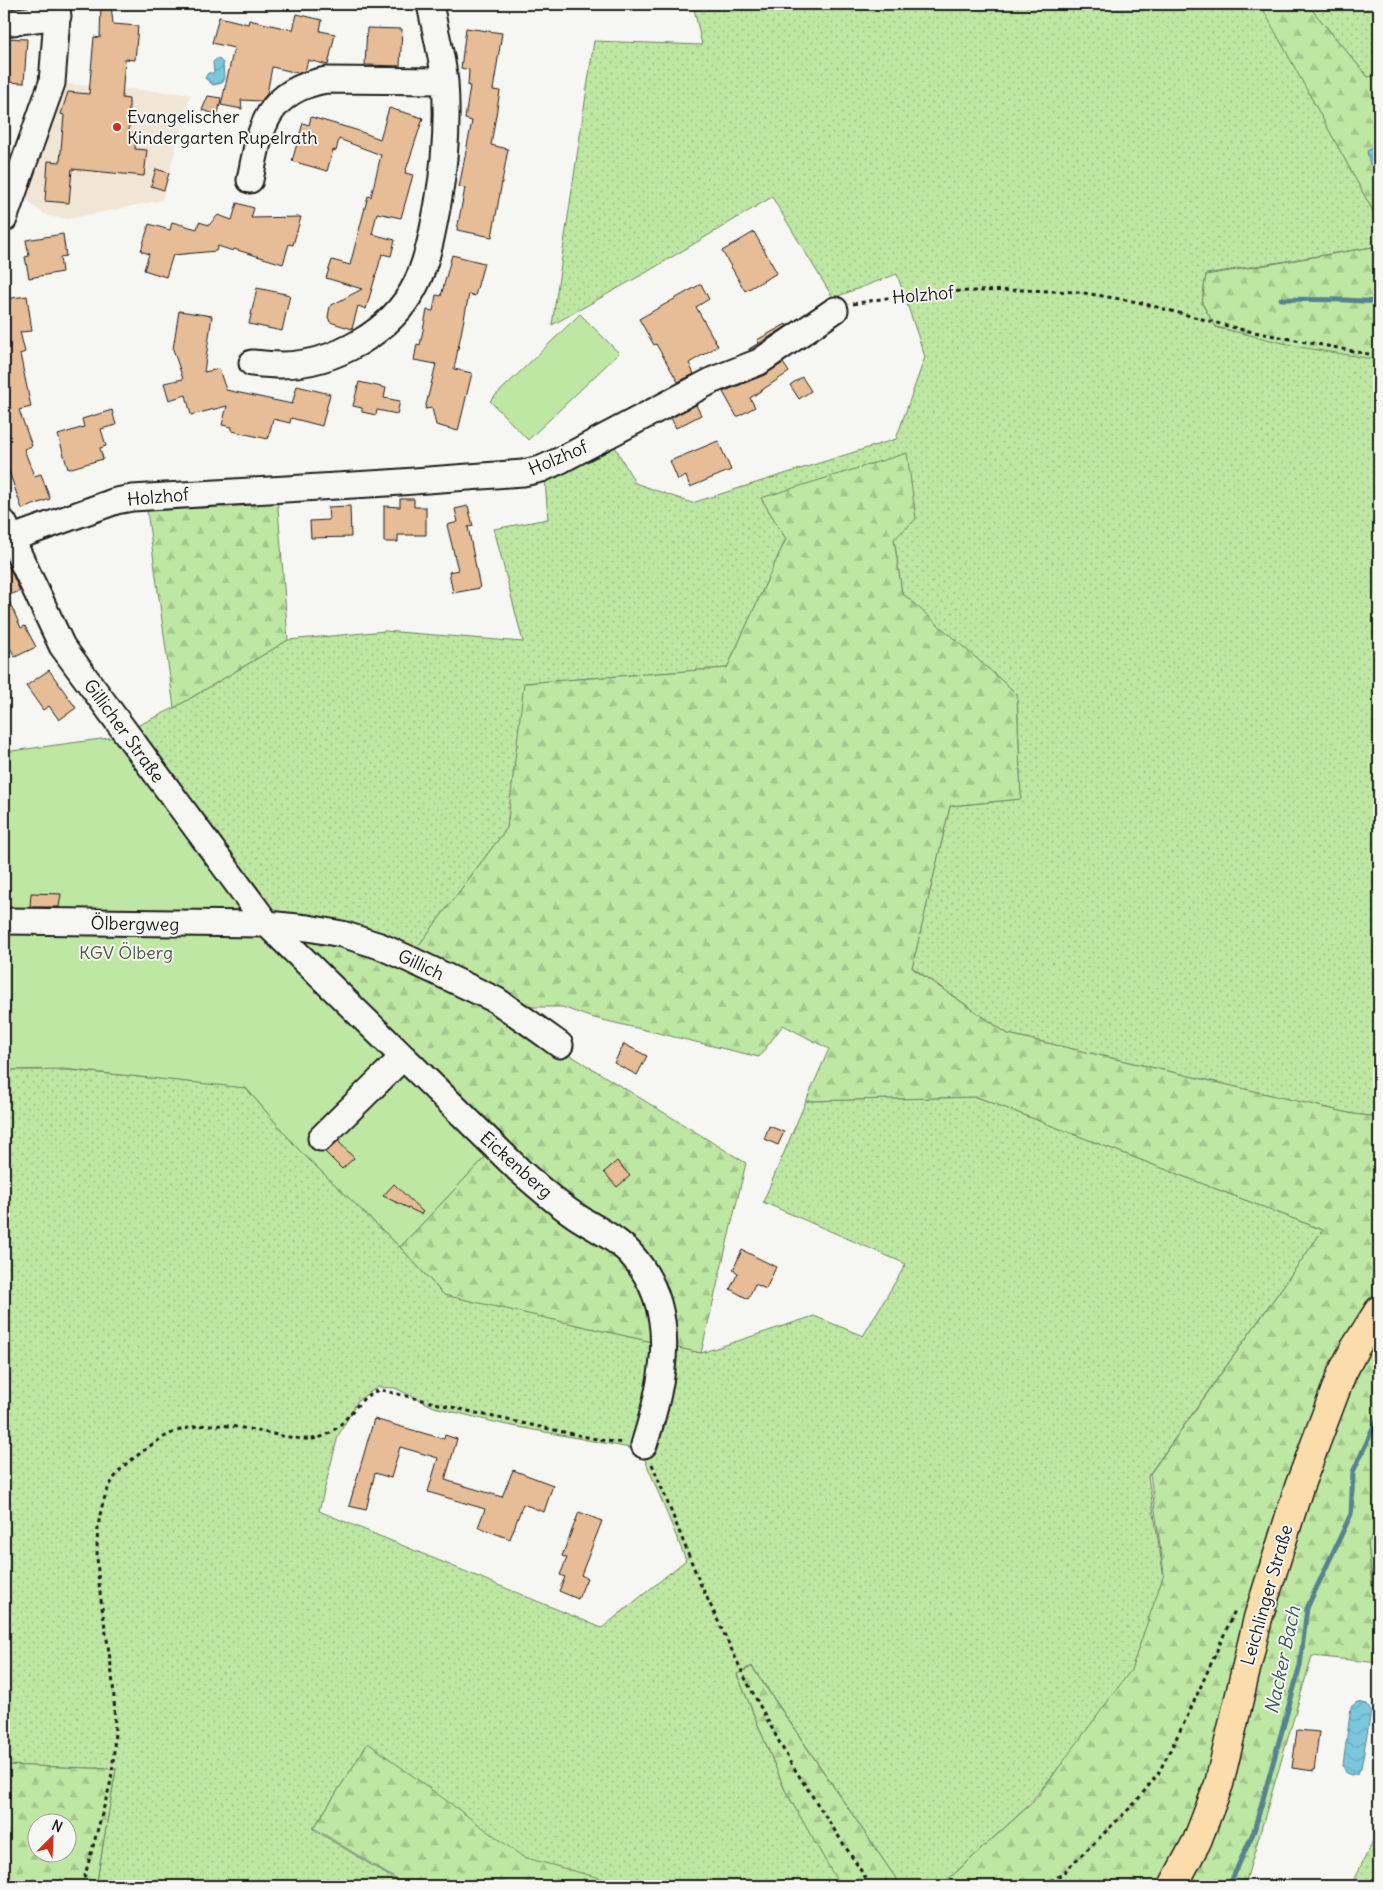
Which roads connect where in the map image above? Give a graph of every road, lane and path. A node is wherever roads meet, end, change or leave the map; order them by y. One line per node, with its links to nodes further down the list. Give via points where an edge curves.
1 (430, 4): 4 (street)
2 (58, 10): 3 (street); 6 (street, via 52,83)
3 (4, 23)
4 (444, 81): 5 (street, via 326,80 296,89 274,108 262,128); 9 (street, via 447,132 443,174 432,234 416,283 405,301 381,328 334,355 283,365)
5 (250, 180)
6 (4, 219)
7 (835, 310): 8 (path, Holzhof, via 920,292 1078,292 1138,302 1243,330); 10 (street, Holzhof, via 758,362 713,380 541,469 502,475 132,498)
8 (1379, 356)
9 (252, 363)
10 (7, 531): 12 (street, Gillicher Straße, via 62,646)
11 (4, 921): 12 (street, Ölbergweg)
12 (267, 924): 13 (street, Gillich, via 342,934 409,958 496,1000); 14 (street, Eickenberg)
13 (560, 1045)
14 (403, 1057): 15 (street); 17 (street, Eickenberg, via 547,1195 616,1241 640,1266 662,1320 665,1354 657,1403)
15 (321, 1138)
16 (1379, 1310): 22 (main road, Leichlinger Straße, via 1342,1373 1299,1487 1258,1618 1219,1784 1197,1841)
17 (644, 1445): 19 (path, via 606,1441 381,1390 363,1399 334,1431 314,1439 208,1425 167,1434 122,1467 102,1508 97,1558 112,1676 112,1769); 20 (path, via 700,1583 746,1680 790,1762)
18 (1240, 1599): 21 (path, via 1184,1725 1158,1774 1135,1803 1062,1874)
19 (82, 1886)
20 (871, 1886)
21 (1044, 1886)
22 (1173, 1886)

